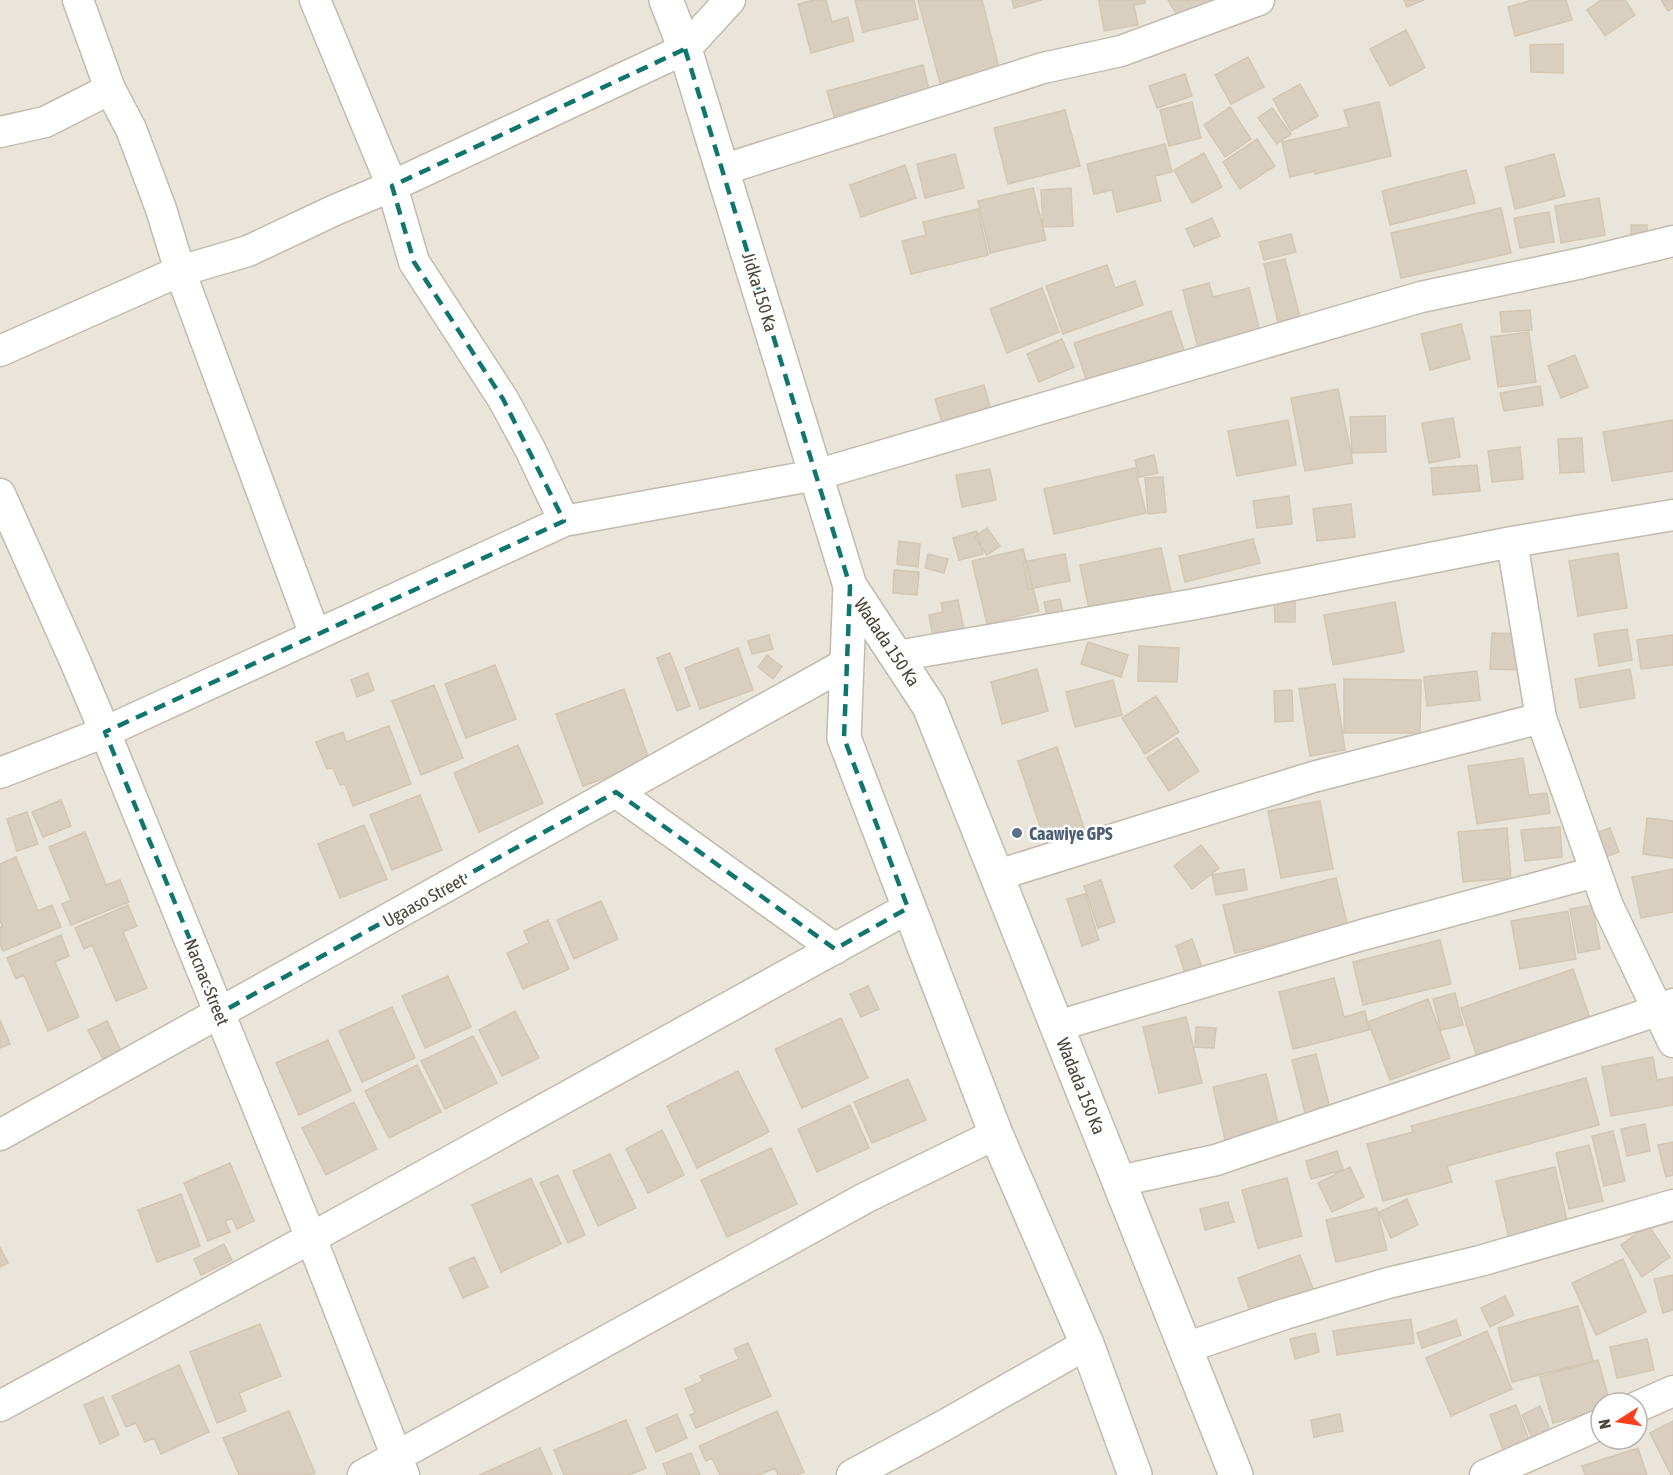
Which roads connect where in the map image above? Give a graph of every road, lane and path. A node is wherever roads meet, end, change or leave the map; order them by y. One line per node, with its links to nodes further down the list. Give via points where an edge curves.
1 (78, 0): 7 (street)
2 (315, 0): 10 (street)
3 (666, 0): 6 (street, Jidka 150 Ka)
4 (729, 0): 6 (street)
5 (1254, 1): 9 (street, via 1121,51 1043,68)
6 (685, 49): 9 (street, Jidka 150 Ka); 10 (street)
7 (110, 89): 8 (street, via 45,122); 12 (street, via 131,129)
8 (0, 132)
9 (722, 170): 14 (street, Jidka 150 Ka)
10 (392, 186): 12 (street, via 248,251); 17 (street, via 414,262 503,399)
11 (1673, 241): 14 (street, via 1421,297)
12 (180, 271): 13 (street); 20 (street)
13 (0, 351)
14 (816, 475): 17 (street); 19 (street, Jidka 150 Ka)
15 (0, 494): 24 (street, Nacnac Street)
16 (1673, 515): 18 (street)
17 (564, 522): 20 (street)
18 (1512, 542): 21 (street); 23 (street)
19 (850, 586): 21 (street, Wadada 150 Ka); 22 (street, Wadada 150 Ka)
20 (315, 635): 24 (street)
21 (897, 657): 28 (street, Wadada 150 Ka, via 929,705)
22 (847, 663): 26 (street, Ugaaso Street); 29 (street, Wadada 150 Ka, via 844,738)
23 (1541, 718): 27 (street); 28 (street, via 1313,777)
24 (105, 732): 25 (street); 32 (street, Nacnac Street)
25 (0, 773)
26 (616, 792): 30 (street); 32 (street, Ugaaso Street)
27 (1595, 872): 31 (street, via 1608,906); 33 (street)
28 (998, 875): 33 (street, Wadada 150 Ka)
29 (908, 908): 30 (street); 35 (street, Wadada 150 Ka)
30 (835, 949): 39 (street)
31 (1666, 1007): 34 (street); 37 (street, via 1216,1160)
32 (220, 1013): 36 (street, Ugaaso Street); 39 (street, Nacnac Street)
33 (1057, 1026): 37 (street, Wadada 150 Ka)
34 (1673, 1042)
35 (996, 1134): 40 (street, Wadada 150 Ka); 46 (street, via 865,1198)
36 (0, 1135)
37 (1119, 1181): 41 (street, Wadada 150 Ka)
38 (1673, 1205): 41 (street, via 1480,1261 1388,1283)
39 (311, 1238): 44 (street); 46 (street, Nacnac Street)
40 (1087, 1344): 48 (street); 49 (street, Wadada 150 Ka)
41 (1185, 1348): 50 (street, Wadada 150 Ka)
42 (1673, 1391): 43 (street)
43 (1649, 1402)
44 (0, 1406)
45 (1589, 1429): 51 (street)
46 (401, 1466): 47 (street)
47 (363, 1475)
48 (852, 1475)
49 (1135, 1475)
50 (1236, 1475)
51 (1485, 1475)

